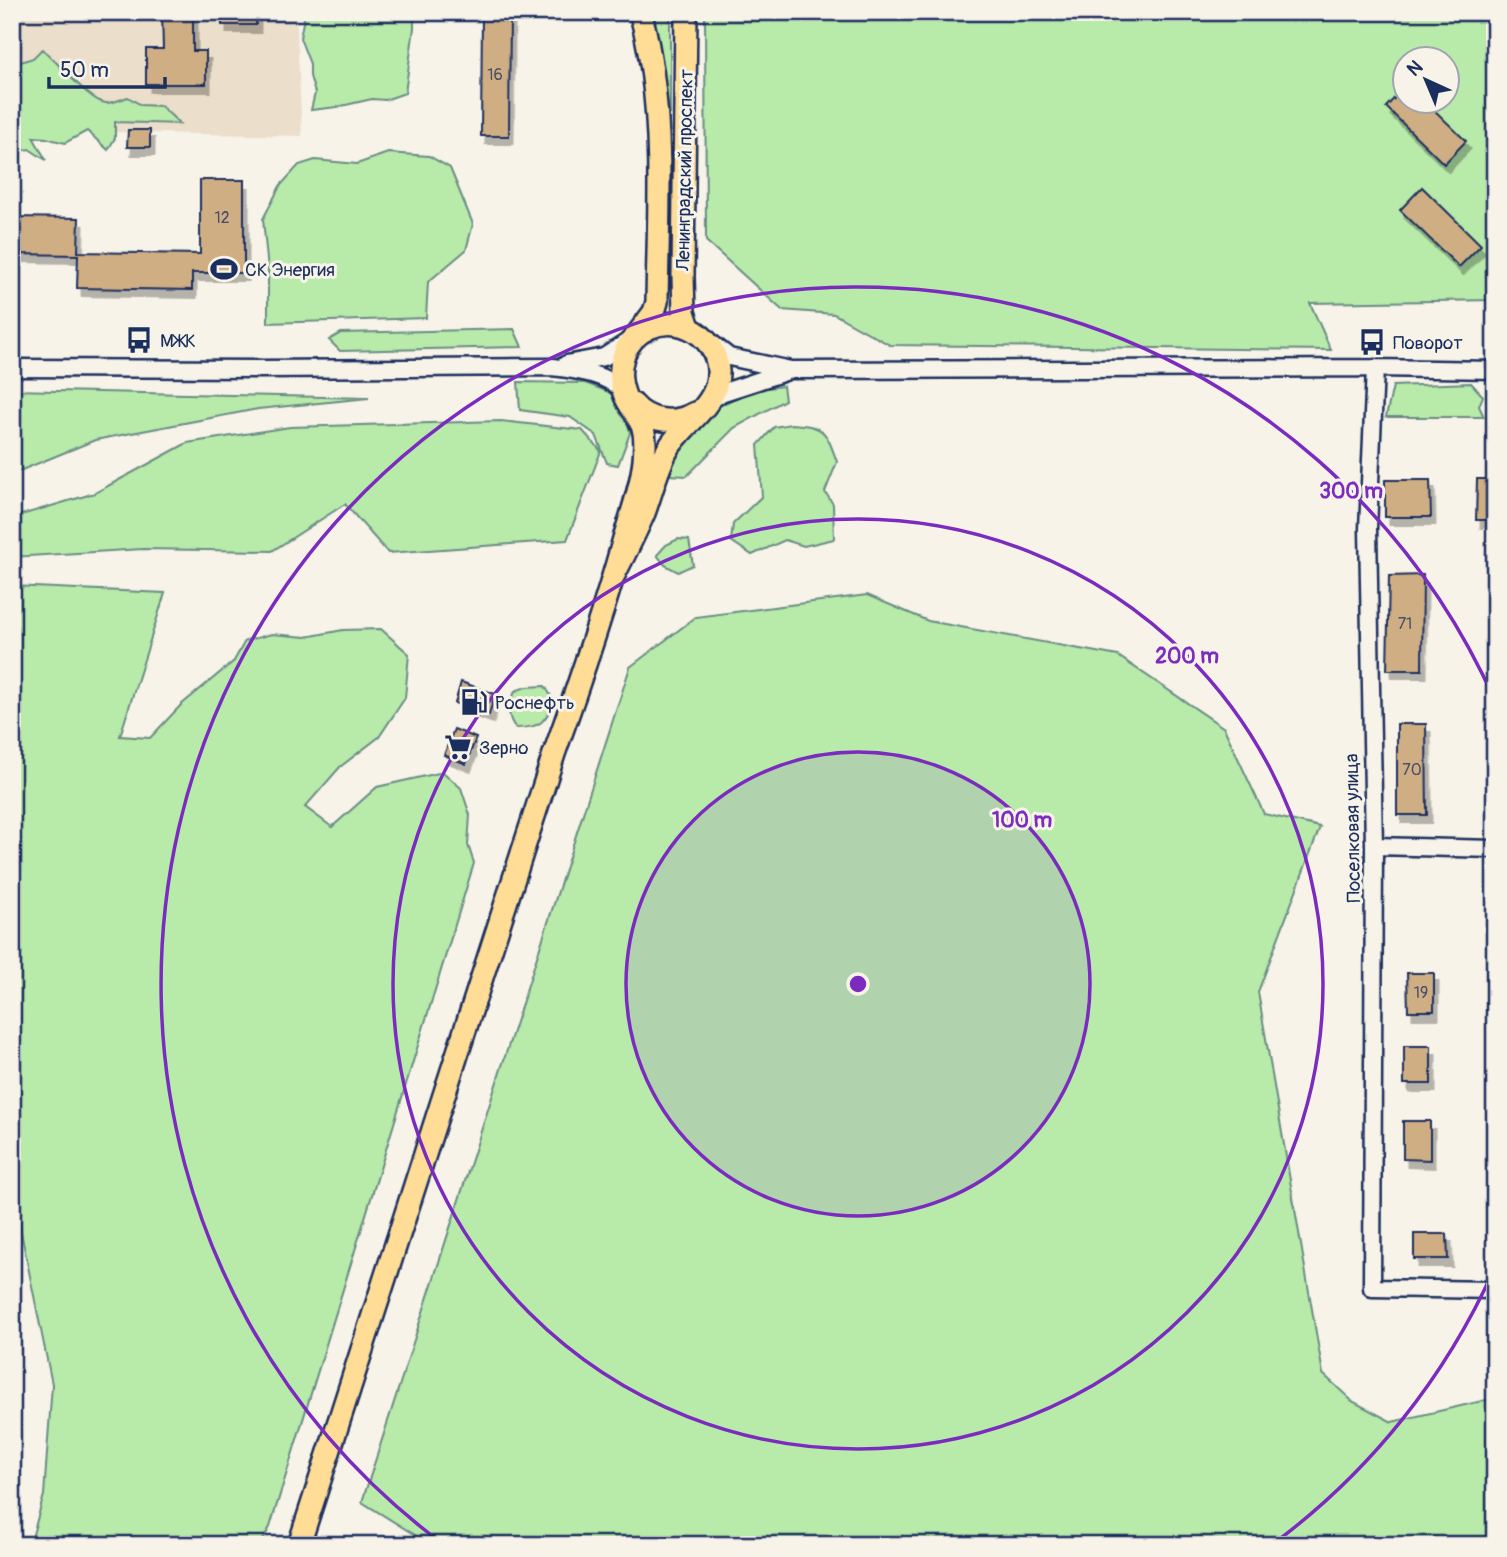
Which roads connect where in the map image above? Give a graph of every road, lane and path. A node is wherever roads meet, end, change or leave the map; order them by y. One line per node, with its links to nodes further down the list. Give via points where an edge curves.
1 (640, 12): 4 (main road, Ленинградский проспект, via 656,98 659,182 657,302)
2 (686, 12): 3 (main road, Ленинградский проспект, via 684,312)
3 (696, 332): 4 (main road, via 673,323); 8 (street, via 729,357); 11 (main road, via 713,351 718,376)
4 (636, 336): 5 (street, via 604,356); 10 (main road, via 622,361)
5 (553, 367): 6 (street); 10 (street, via 598,374)
6 (12, 368)
7 (1375, 368): 8 (street); 9 (street); 13 (street, Поселковая улица, via 1368,529)
8 (791, 370): 11 (street, via 721,393)
9 (1495, 370)
10 (624, 390): 11 (main road, via 637,408 655,419 683,419); 12 (main road, via 642,425 645,455)
11 (702, 407): 12 (main road, via 667,450)
12 (614, 575): 16 (main road)
13 (1374, 846): 14 (street); 15 (street, Поселковая улица, via 1372,1288)
14 (1495, 849)
15 (1495, 1290)
16 (299, 1545)

